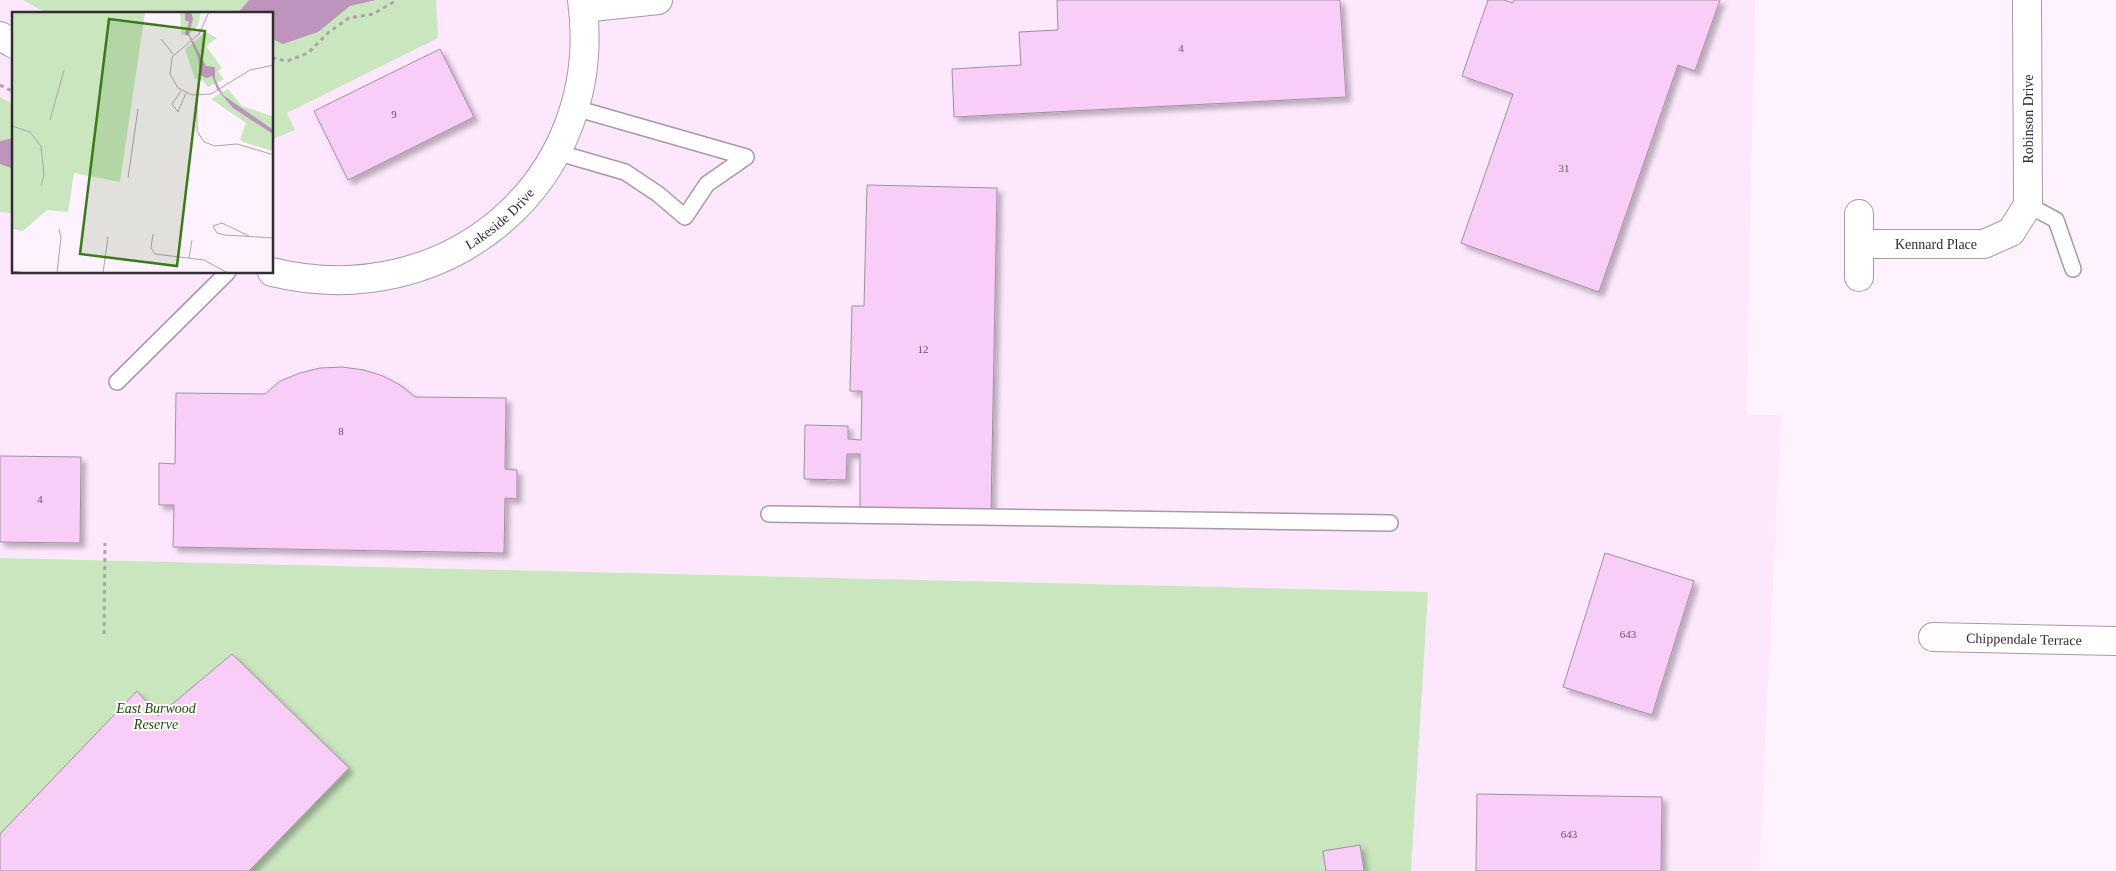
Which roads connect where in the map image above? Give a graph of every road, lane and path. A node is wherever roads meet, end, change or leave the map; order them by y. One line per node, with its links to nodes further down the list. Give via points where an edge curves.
1 (397, 0): 7 (path, via 373,14 349,18 308,53 287,61)
2 (658, 0): 4 (street)
3 (2027, 0): 12 (street, Robinson Drive)
4 (582, 4): 10 (street, Lakeside Drive, via 582,80)
5 (0, 36): 6 (street)
6 (12, 43)
7 (274, 58)
8 (0, 85): 9 (path)
9 (12, 91)
10 (574, 108): 11 (street, Lakeside Drive); 11 (lane, via 746,157 707,184 684,217 658,194 625,172)
11 (556, 152): 16 (street, Lakeside Drive, via 538,181 504,220 435,262 394,275 350,280 311,279)
12 (2028, 204): 14 (street, Kennard Place, via 2011,232 1984,244); 15 (lane, via 2056,220)
13 (1859, 214): 14 (street)
14 (1860, 244): 18 (street)
15 (2073, 269)
16 (274, 272)
17 (226, 274): 19 (lane)
18 (1859, 277)
19 (117, 382)
20 (769, 514): 21 (lane)
21 (1390, 523)
22 (105, 543): 23 (path)
23 (104, 634)
24 (1933, 637): 25 (street, Chippendale Terrace)
25 (2116, 641)

